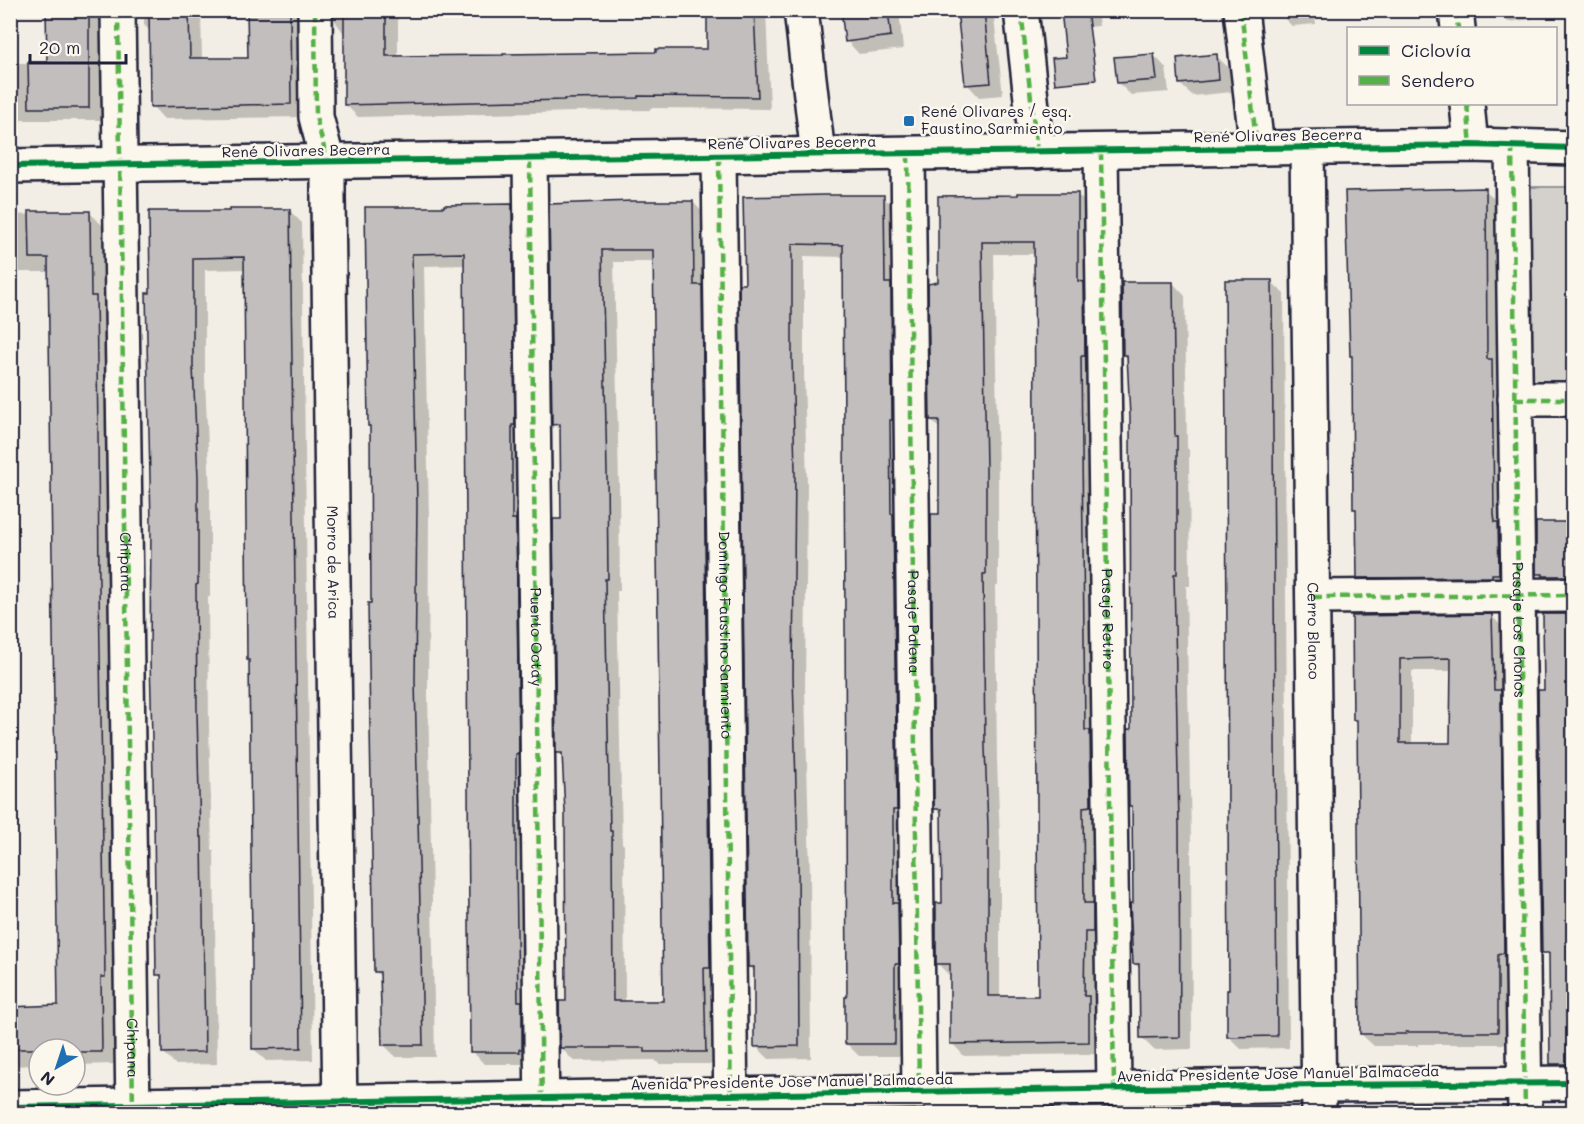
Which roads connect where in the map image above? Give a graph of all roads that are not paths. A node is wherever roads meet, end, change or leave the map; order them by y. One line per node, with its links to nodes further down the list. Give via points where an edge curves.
1 (118, 10): 21 (street, Chipana)
2 (315, 10): 20 (street, Morro de Arica, via 316,117)
3 (801, 10): 17 (street)
4 (1021, 10): 15 (street)
5 (1241, 10): 11 (street)
6 (1456, 10): 7 (street)
7 (1458, 27)
8 (1467, 105): 9 (street)
9 (1471, 145): 10 (street, René Olivares Becerra); 12 (street, René Olivares Becerra)
10 (1512, 146): 13 (street, René Olivares Becerra); 23 (street, Pasaje Los Chonos)
11 (1257, 148): 12 (street, René Olivares Becerra); 14 (street, René Olivares Becerra)
12 (1307, 148): 27 (street, Cerro Blanco)
13 (1574, 148)
14 (1101, 151): 15 (street, René Olivares Becerra); 29 (street, Pasaje Retiro)
15 (1037, 152): 16 (street, René Olivares Becerra)
16 (908, 154): 17 (street, René Olivares Becerra); 30 (street, Pasaje Palena)
17 (818, 155): 18 (street, René Olivares Becerra)
18 (719, 157): 19 (street, René Olivares Becerra); 33 (street, Domingo Faustino Sarmiento)
19 (530, 160): 20 (street, René Olivares Becerra); 34 (street, Puerto Octay)
20 (328, 163): 21 (street, René Olivares Becerra); 36 (street, Morro de Arica)
21 (120, 165): 22 (street, René Olivares Becerra); 37 (street, Chipana)
22 (10, 166)
23 (1515, 399): 24 (street); 25 (street, Pasaje Los Chonos)
24 (1574, 399)
25 (1518, 595): 26 (street); 27 (street); 31 (street, Pasaje Los Chonos)
26 (1574, 595)
27 (1313, 597): 32 (street, Cerro Blanco)
28 (1574, 1083): 31 (street, Avenida Presidente Jose Manuel Balmaceda)
29 (1114, 1088): 30 (street, Avenida Presidente Jose Manuel Balmaceda); 32 (street, Avenida Presidente Jose Manuel Balmaceda)
30 (919, 1092): 33 (street, Avenida Presidente Jose Manuel Balmaceda)
31 (1525, 1098): 32 (street, Avenida Presidente Jose Manuel Balmaceda)
32 (1319, 1099)
33 (731, 1104): 34 (street, Avenida Presidente Jose Manuel Balmaceda)
34 (542, 1106): 36 (street, Avenida Presidente Jose Manuel Balmaceda)
35 (10, 1107): 37 (street, Avenida Presidente Jose Manuel Balmaceda)
36 (340, 1107): 37 (street, Avenida Presidente Jose Manuel Balmaceda)
37 (133, 1109)

